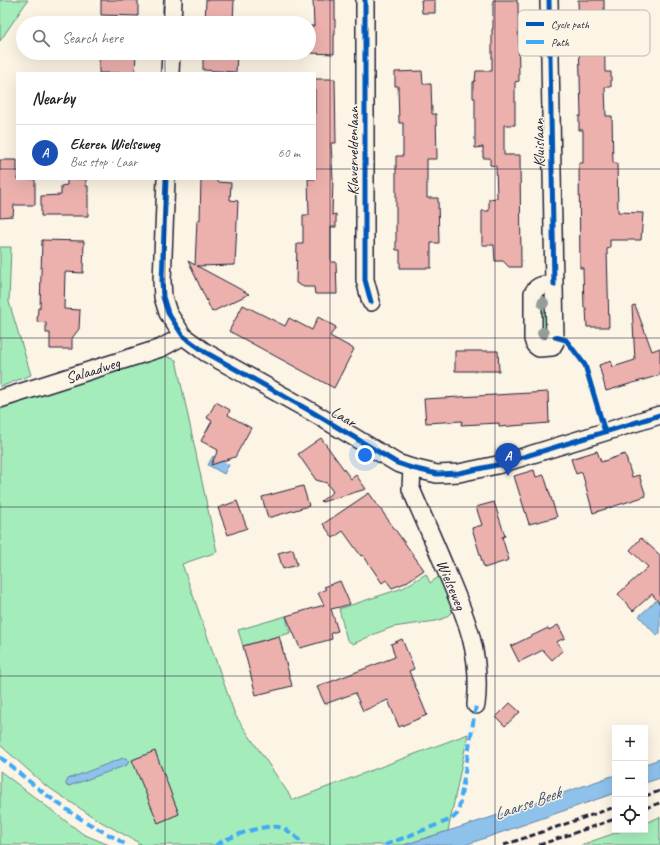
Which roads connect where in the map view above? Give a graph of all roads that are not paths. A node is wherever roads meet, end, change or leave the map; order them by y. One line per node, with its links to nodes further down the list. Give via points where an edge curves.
1 (173, 0): 5 (street)
2 (365, 0): 11 (street, Klaverveldenlaan, via 365,280)
3 (549, 0): 4 (street, Kluislaan)
4 (549, 10)
5 (172, 16)
6 (550, 56): 10 (street, Kluislaan)
7 (171, 60): 8 (street)
8 (170, 72)
9 (166, 180): 12 (street, Laar, via 162,281 168,313)
10 (554, 285)
11 (371, 302)
12 (183, 336): 13 (street, Salaadweg, via 161,348); 15 (street, Laar, via 205,352 397,463)
13 (0, 399)
14 (660, 415): 15 (street, Laar, via 474,470 437,474)
15 (412, 468): 16 (street, Wielseweg, via 411,489 465,616 476,651)
16 (476, 705)

